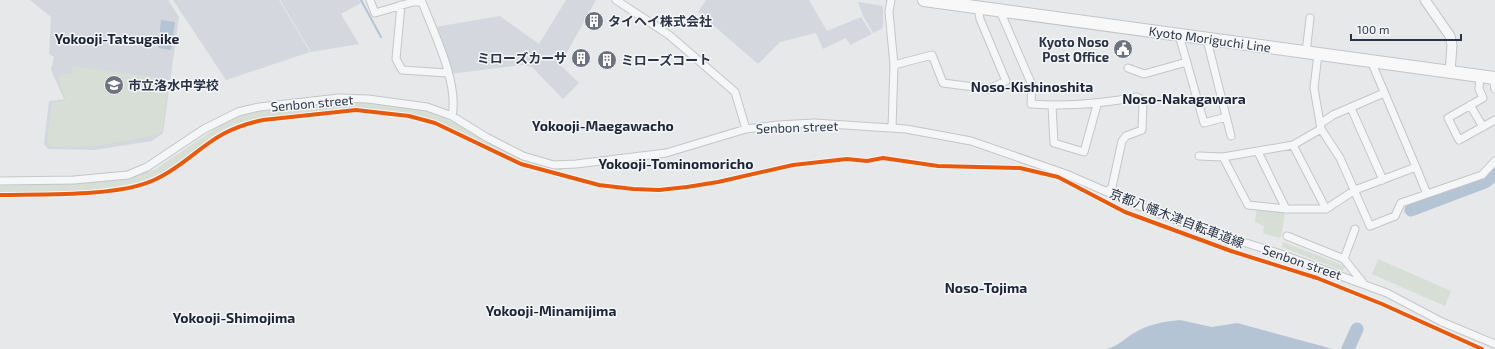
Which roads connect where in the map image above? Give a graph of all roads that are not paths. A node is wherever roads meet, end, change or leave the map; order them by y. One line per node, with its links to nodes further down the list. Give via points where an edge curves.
1 (370, 0): 6 (street, via 375,12)
2 (616, 0): 33 (street, via 669,35 735,92)
3 (892, 0): 16 (street, via 889,12)
4 (924, 0): 7 (main road, Kyoto Moriguchi Line)
5 (1425, 0): 18 (street, via 1450,36)
6 (401, 5): 19 (street, via 422,2); 19 (street, via 396,59 402,70)
7 (978, 7): 8 (main road, Kyoto Moriguchi Line); 16 (street, via 980,19 1006,81 989,89 943,83 932,55)
8 (1000, 11): 10 (main road, Kyoto Moriguchi Line); 25 (street, via 1032,85 1031,104)
9 (1310, 18): 12 (street)
10 (1179, 35): 11 (main road, Kyoto Moriguchi Line); 15 (street)
11 (1207, 40): 12 (main road, Kyoto Moriguchi Line); 28 (street)
12 (1306, 52): 13 (main road, Kyoto Moriguchi Line)
13 (1318, 54): 14 (main road, Kyoto Moriguchi Line); 30 (street, via 1314,88)
14 (1371, 61): 18 (main road, Kyoto Moriguchi Line); 22 (street)
15 (1187, 62): 17 (street, via 1144,74); 28 (street, via 1204,122)
16 (894, 65): 32 (street)
17 (1128, 68)
18 (1450, 72): 20 (main road, Kyoto Moriguchi Line)
19 (447, 73): 27 (street, via 454,106)
20 (1480, 77): 21 (main road, Kyoto Moriguchi Line); 24 (street, via 1479,89 1483,98)
21 (1494, 82)
22 (1384, 93): 26 (street); 40 (street)
23 (1097, 104): 25 (street); 25 (street, via 1084,152 1054,143); 44 (street, via 1136,97 1143,102 1142,130 1132,132 1122,141 1112,187)
24 (1470, 105): 31 (street); 31 (street, via 1448,118 1459,140)
25 (1052, 106)
26 (1351, 108): 30 (street, via 1333,115); 41 (street)
27 (452, 116): 33 (street, Senbon street, via 523,156 554,165 666,153); 42 (street, Senbon street, via 427,107 368,99 339,98 259,107 219,120 159,161 128,175 74,180)
28 (1226, 117): 34 (street)
29 (1495, 120): 31 (street)
30 (1320, 126): 35 (street); 43 (street, via 1340,158)
31 (1483, 127)
32 (892, 128): 33 (street, Senbon street, via 814,123); 44 (street, Senbon street, via 971,141)
33 (746, 129)
34 (1231, 136)
35 (1293, 145): 36 (street); 47 (street)
36 (1258, 152): 38 (street); 46 (street)
37 (1199, 156): 38 (street)
38 (1223, 157): 46 (street, via 1248,205)
39 (1495, 161): 45 (street, via 1482,175)
40 (1416, 167): 41 (street); 45 (street)
41 (1383, 180): 43 (street)
42 (0, 181)
43 (1355, 190): 45 (street, via 1370,226 1395,216 1400,203); 47 (street)
44 (1108, 191): 51 (street, Senbon street, via 1189,225)
45 (1427, 194)
46 (1286, 209): 47 (street)
47 (1326, 209)
48 (1355, 229): 50 (street)
49 (1287, 236): 50 (street)
50 (1344, 259): 51 (street)
51 (1364, 284): 52 (street, Senbon street, via 1442,322)
52 (1495, 344)

